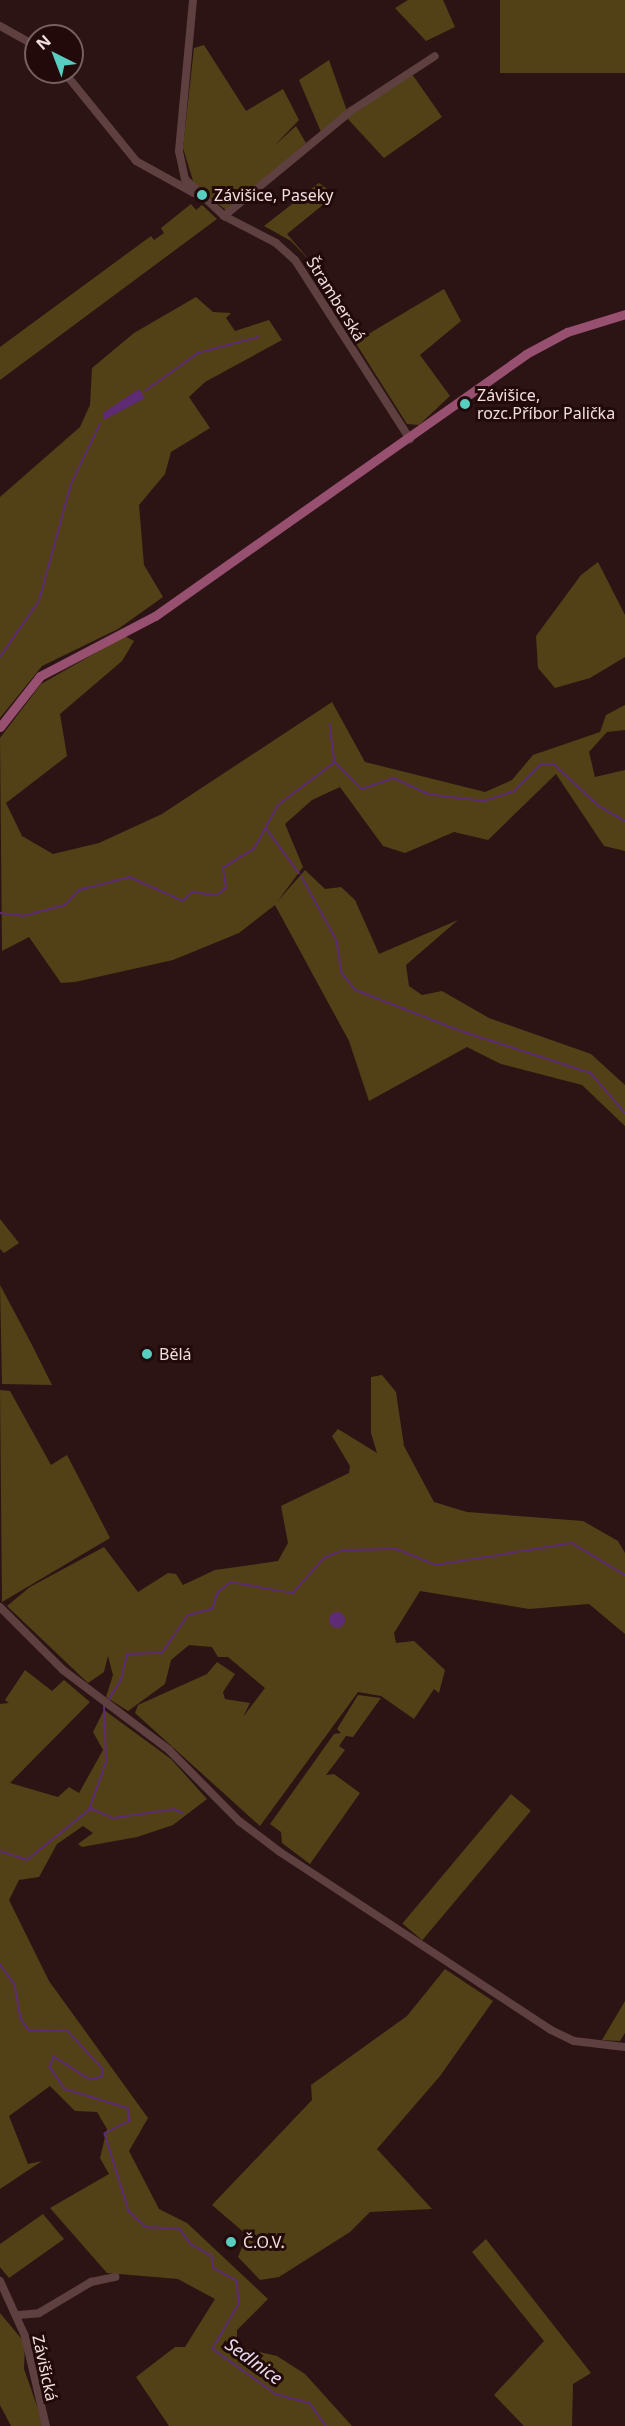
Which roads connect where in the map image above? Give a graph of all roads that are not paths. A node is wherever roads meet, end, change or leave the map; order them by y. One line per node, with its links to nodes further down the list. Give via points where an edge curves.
1 (193, 0): 6 (street, Štramberská, via 179,151 185,179)
2 (0, 26): 3 (street)
3 (24, 39)
4 (435, 56): 7 (street, via 351,111)
5 (74, 84): 6 (street, via 136,160)
6 (196, 194): 7 (street, Štramberská)
7 (224, 216): 9 (street, Štramberská, via 276,243 295,260)
8 (625, 314): 9 (main road, via 567,332 526,354)
9 (410, 439): 10 (main road, via 154,616 49,670)
10 (0, 727)
11 (0, 1607): 12 (street, via 73,1679 169,1750 257,1836 551,2030 574,2041)
12 (625, 2047)
13 (115, 2277): 15 (street, Závišická, via 91,2282 39,2313)
14 (0, 2281): 15 (street, Závišická)
15 (18, 2315): 16 (street, Závišická)
16 (46, 2426)

